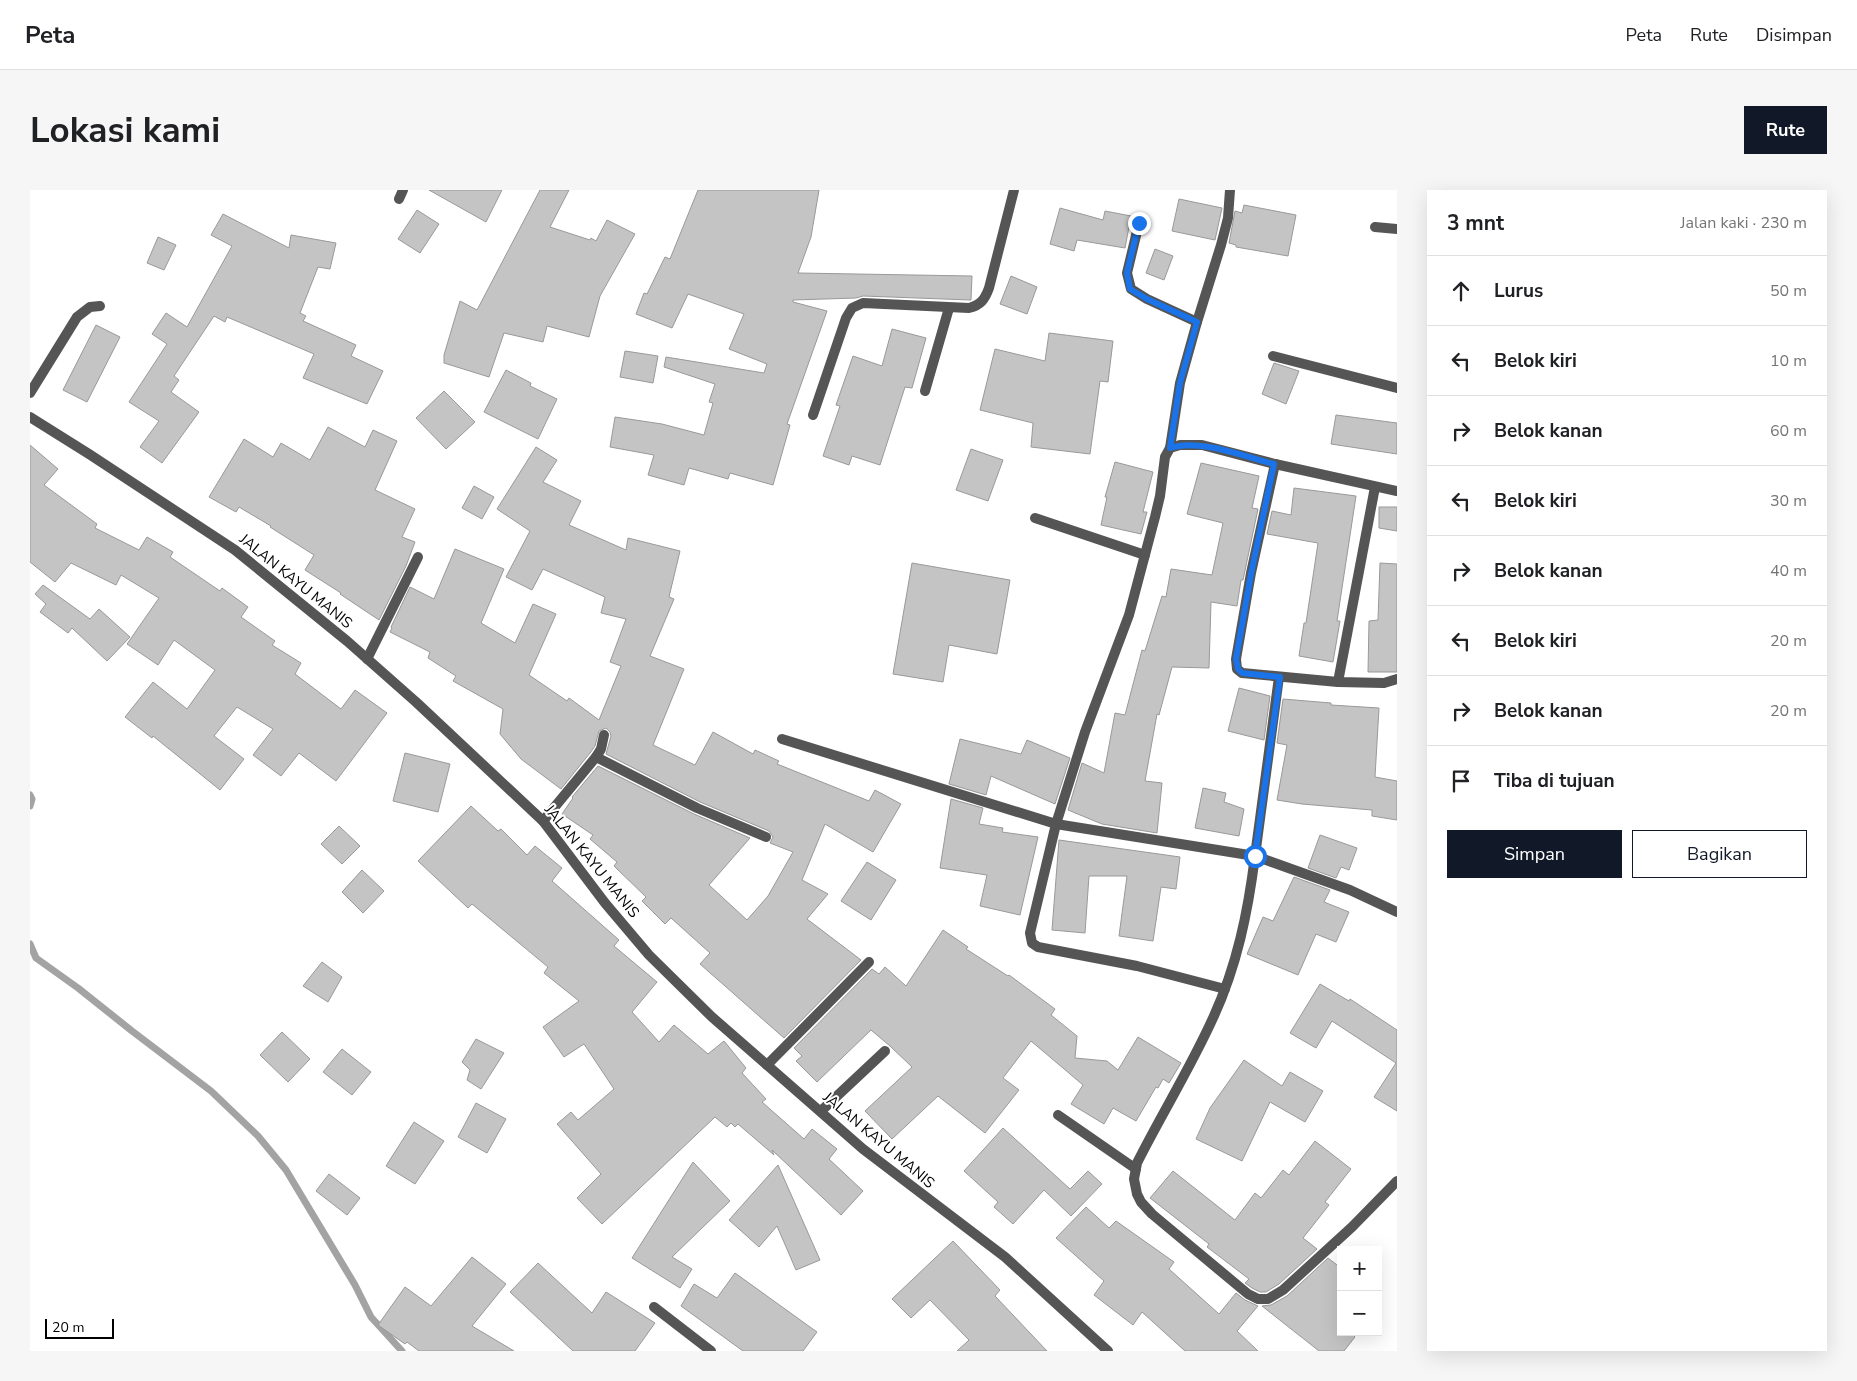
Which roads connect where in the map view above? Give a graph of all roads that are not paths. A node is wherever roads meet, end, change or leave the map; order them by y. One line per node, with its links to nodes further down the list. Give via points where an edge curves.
1 (1014, 190): 7 (street, via 986,297 976,306)
2 (1230, 190): 8 (street, via 1222,245)
3 (1139, 223): 8 (street, via 1127,273 1130,289)
4 (1375, 227): 5 (street)
5 (1397, 229)
6 (100, 306): 12 (street, via 90,307 78,317)
7 (949, 308): 11 (street); 13 (street, via 863,303 852,308)
8 (1197, 322): 15 (street, via 1180,383)
9 (1273, 356): 10 (street)
10 (1397, 388)
11 (925, 391)
12 (30, 393)
13 (813, 415)
14 (30, 417): 22 (street, JALAN KAYU MANIS, via 235,550)
15 (1170, 448): 16 (street, via 1180,444 1202,445); 20 (street, via 1164,457 1160,496)
16 (1274, 464): 17 (street); 23 (street, via 1236,663 1242,673)
17 (1374, 487): 18 (street); 25 (street)
18 (1397, 491)
19 (1035, 518): 20 (street)
20 (1146, 555): 30 (street, via 1129,615 1085,732)
21 (418, 557): 22 (street)
22 (367, 659): 29 (street, JALAN KAYU MANIS)
23 (1280, 677): 25 (street); 32 (street)
24 (1397, 679): 25 (street, via 1384,683)
25 (1338, 682)
26 (604, 735): 28 (street)
27 (782, 739): 30 (street)
28 (596, 757): 29 (street); 31 (street, via 697,808)
29 (543, 821): 37 (street, JALAN KAYU MANIS, via 605,904 650,955)
30 (1056, 824): 32 (street); 35 (street, via 1030,934 1032,943)
31 (766, 837)
32 (1255, 856): 33 (street, via 1350,890); 35 (street, via 1246,919)
33 (1397, 912)
34 (869, 962): 37 (street)
35 (1225, 989): 40 (street, via 1213,1019)
36 (885, 1051): 38 (street)
37 (768, 1065): 38 (street, JALAN KAYU MANIS)
38 (821, 1111): 44 (street, JALAN KAYU MANIS, via 863,1149 1004,1257)
39 (1058, 1115): 40 (street)
40 (1136, 1169): 41 (street, via 1137,1194 1152,1214 1258,1299 1268,1299 1282,1290)
41 (1397, 1181)
42 (654, 1307): 43 (street)
43 (711, 1351)
44 (1108, 1351)

